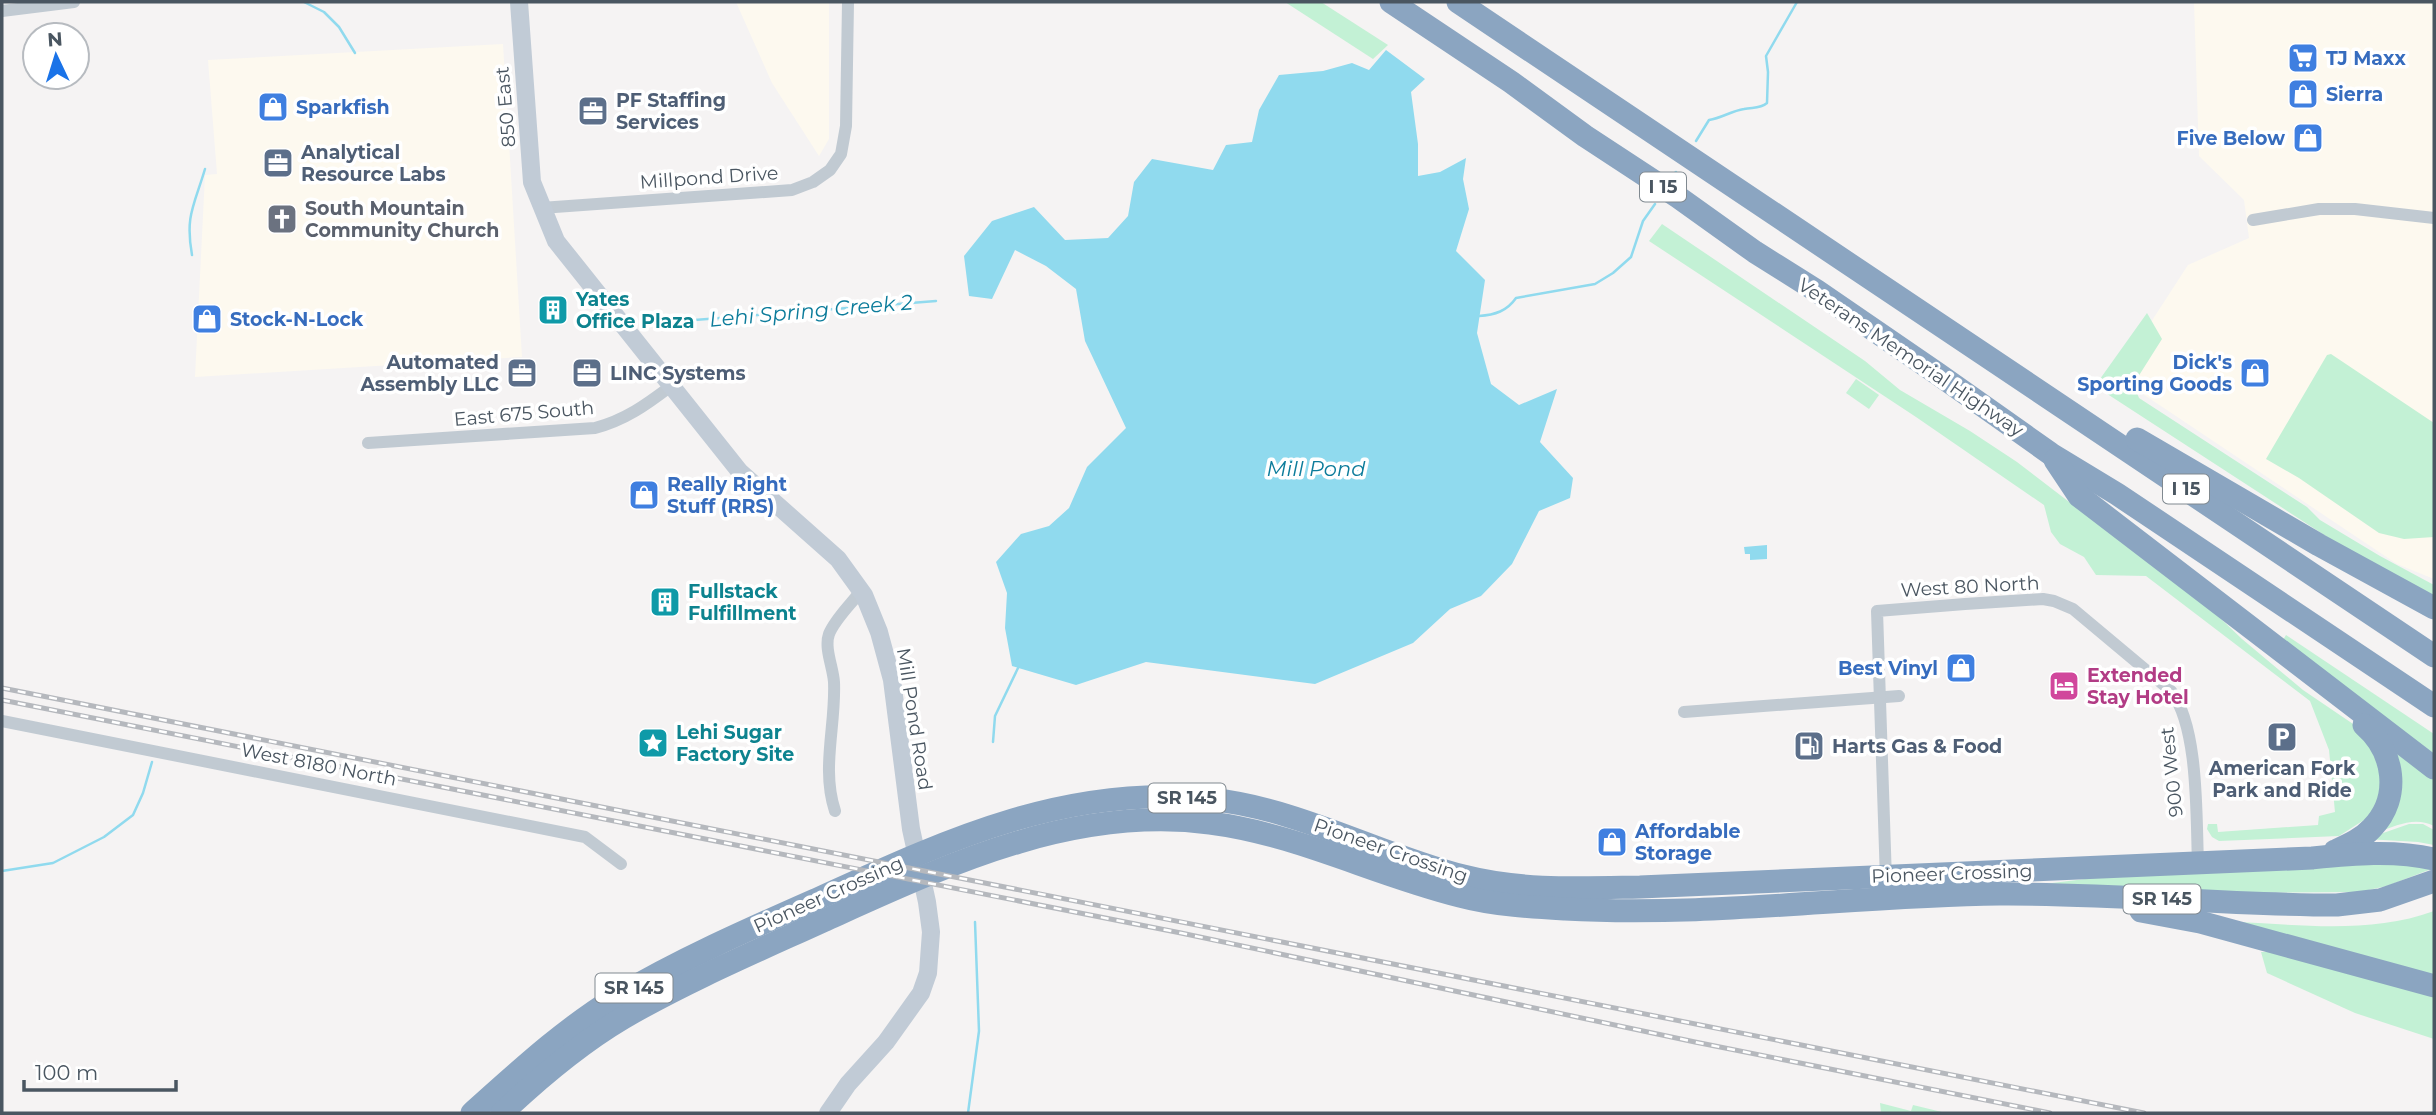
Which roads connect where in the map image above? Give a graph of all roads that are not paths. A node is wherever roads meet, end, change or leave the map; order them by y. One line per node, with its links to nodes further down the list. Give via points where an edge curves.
1 (74, 2): 6 (street)
2 (519, 2): 7 (main road, 850 East, via 532,182)
3 (848, 2): 7 (street, Millpond Drive, via 846,126 841,154 830,170 813,182 792,190)
4 (1391, 2): 13 (highway, Veterans Memorial Highway / I 15)
5 (1458, 2): 10 (highway, I 15)
6 (2, 11)
7 (541, 208): 11 (main road, Mill Pond Road, via 568,260)
8 (2434, 218): 9 (street, via 2319,209)
9 (2253, 220)
10 (1937, 323): 16 (highway); 18 (highway, I 15)
11 (671, 386): 12 (street, East 675 South, via 641,409 595,428); 14 (main road, Mill Pond Road, via 740,472 838,559)
12 (368, 443)
13 (2051, 454): 17 (highway, via 2079,496); 21 (highway, Veterans Memorial Highway / I 15)
14 (861, 590): 25 (street, via 827,643 834,689 828,760); 30 (main road, Mill Pond Road, via 892,680)
15 (2066, 605): 20 (street, West 80 North, via 2043,599 1877,611); 28 (street, 900 West, via 2171,691 2181,708 2194,777)
16 (2434, 608)
17 (2262, 636): 24 (highway); 26 (highway, via 2280,659 2374,735 2391,770 2386,807 2372,828 2346,846)
18 (2434, 656)
19 (1899, 696): 20 (street)
20 (1881, 697): 22 (street); 32 (street)
21 (2434, 706)
22 (1684, 712)
23 (2, 721): 29 (street, West 8180 North, via 585,837)
24 (2434, 768)
25 (835, 811)
26 (2312, 858): 27 (highway, Pioneer Crossing / SR 145, via 2383,852); 28 (highway, Pioneer Crossing / SR 145)
27 (2434, 859)
28 (2198, 863): 32 (highway, Pioneer Crossing / SR 145)
29 (621, 864)
30 (919, 867): 32 (highway, Pioneer Crossing / SR 145, via 1066,829 1157,818 1247,829 1462,897 1514,906 1642,912); 32 (highway, Pioneer Crossing / SR 145, via 981,830 1012,819 1105,800 1157,796 1254,807 1304,820 1427,866 1514,886); 34 (highway, Pioneer Crossing / SR 145, via 819,898 714,945 614,998 539,1052); 35 (highway, Pioneer Crossing / SR 145, via 620,1020 545,1073); 36 (main road, Mill Pond Road, via 931,932 928,974 921,993)
31 (2434, 881): 32 (highway, Pioneer Crossing / SR 145, via 2390,898 2337,905)
32 (1886, 887): 33 (highway, via 1906,904 1928,907 2049,905 2161,914)
33 (2434, 986)
34 (472, 1113)
35 (502, 1113)
36 (828, 1113)

